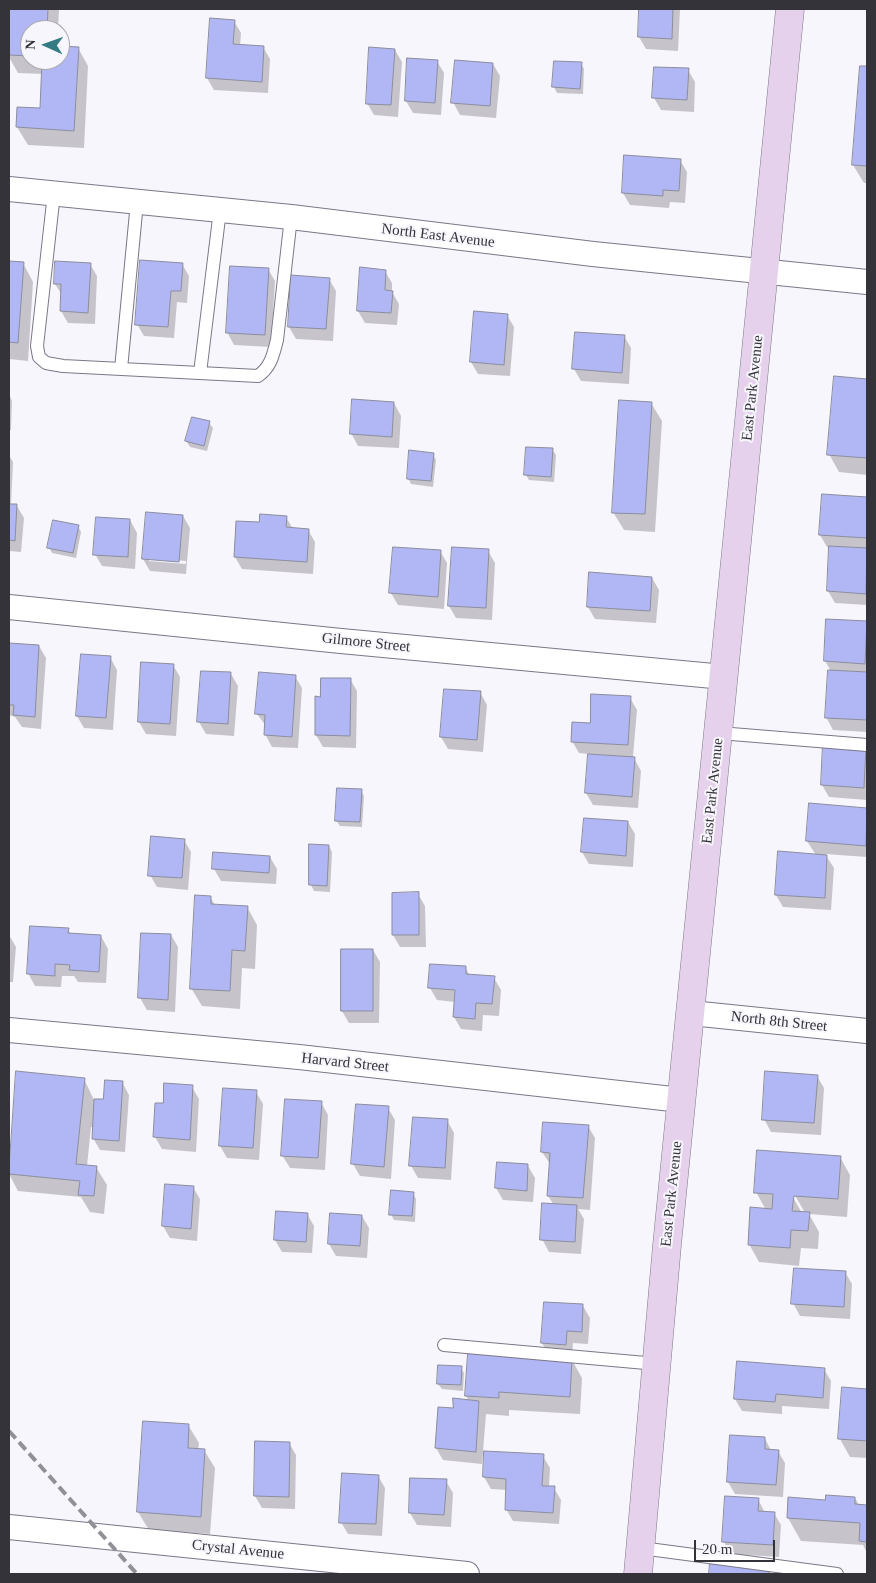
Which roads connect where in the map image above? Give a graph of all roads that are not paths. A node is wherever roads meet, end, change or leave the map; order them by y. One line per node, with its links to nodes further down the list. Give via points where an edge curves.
1 (790, 9): 7 (main road, East Park Avenue)
2 (9, 189): 3 (street, North East Avenue)
3 (54, 193): 4 (street, North East Avenue); 9 (lane, via 37,346 39,357 46,363 63,366)
4 (138, 202): 5 (street, North East Avenue); 9 (lane)
5 (220, 210): 6 (street, North East Avenue); 10 (lane)
6 (291, 217): 7 (street, North East Avenue); 10 (lane, via 277,340 266,370 258,376)
7 (765, 272): 8 (street, North East Avenue); 12 (main road, East Park Avenue)
8 (867, 282)
9 (121, 369): 10 (lane)
10 (200, 373)
11 (9, 607): 12 (street, Gilmore Street)
12 (724, 677): 13 (main road, East Park Avenue)
13 (719, 733): 14 (lane); 15 (main road, East Park Avenue)
14 (867, 745)
15 (691, 1013): 17 (street, North 8th Street); 18 (main road, East Park Avenue)
16 (9, 1030): 18 (street, Harvard Street, via 308,1058)
17 (867, 1031)
18 (681, 1100): 20 (main road, East Park Avenue)
19 (444, 1345): 20 (lane)
20 (657, 1364): 22 (main road, East Park Avenue)
21 (9, 1527): 23 (street, Crystal Avenue)
22 (640, 1561): 24 (lane)
23 (468, 1574)
24 (837, 1574)

